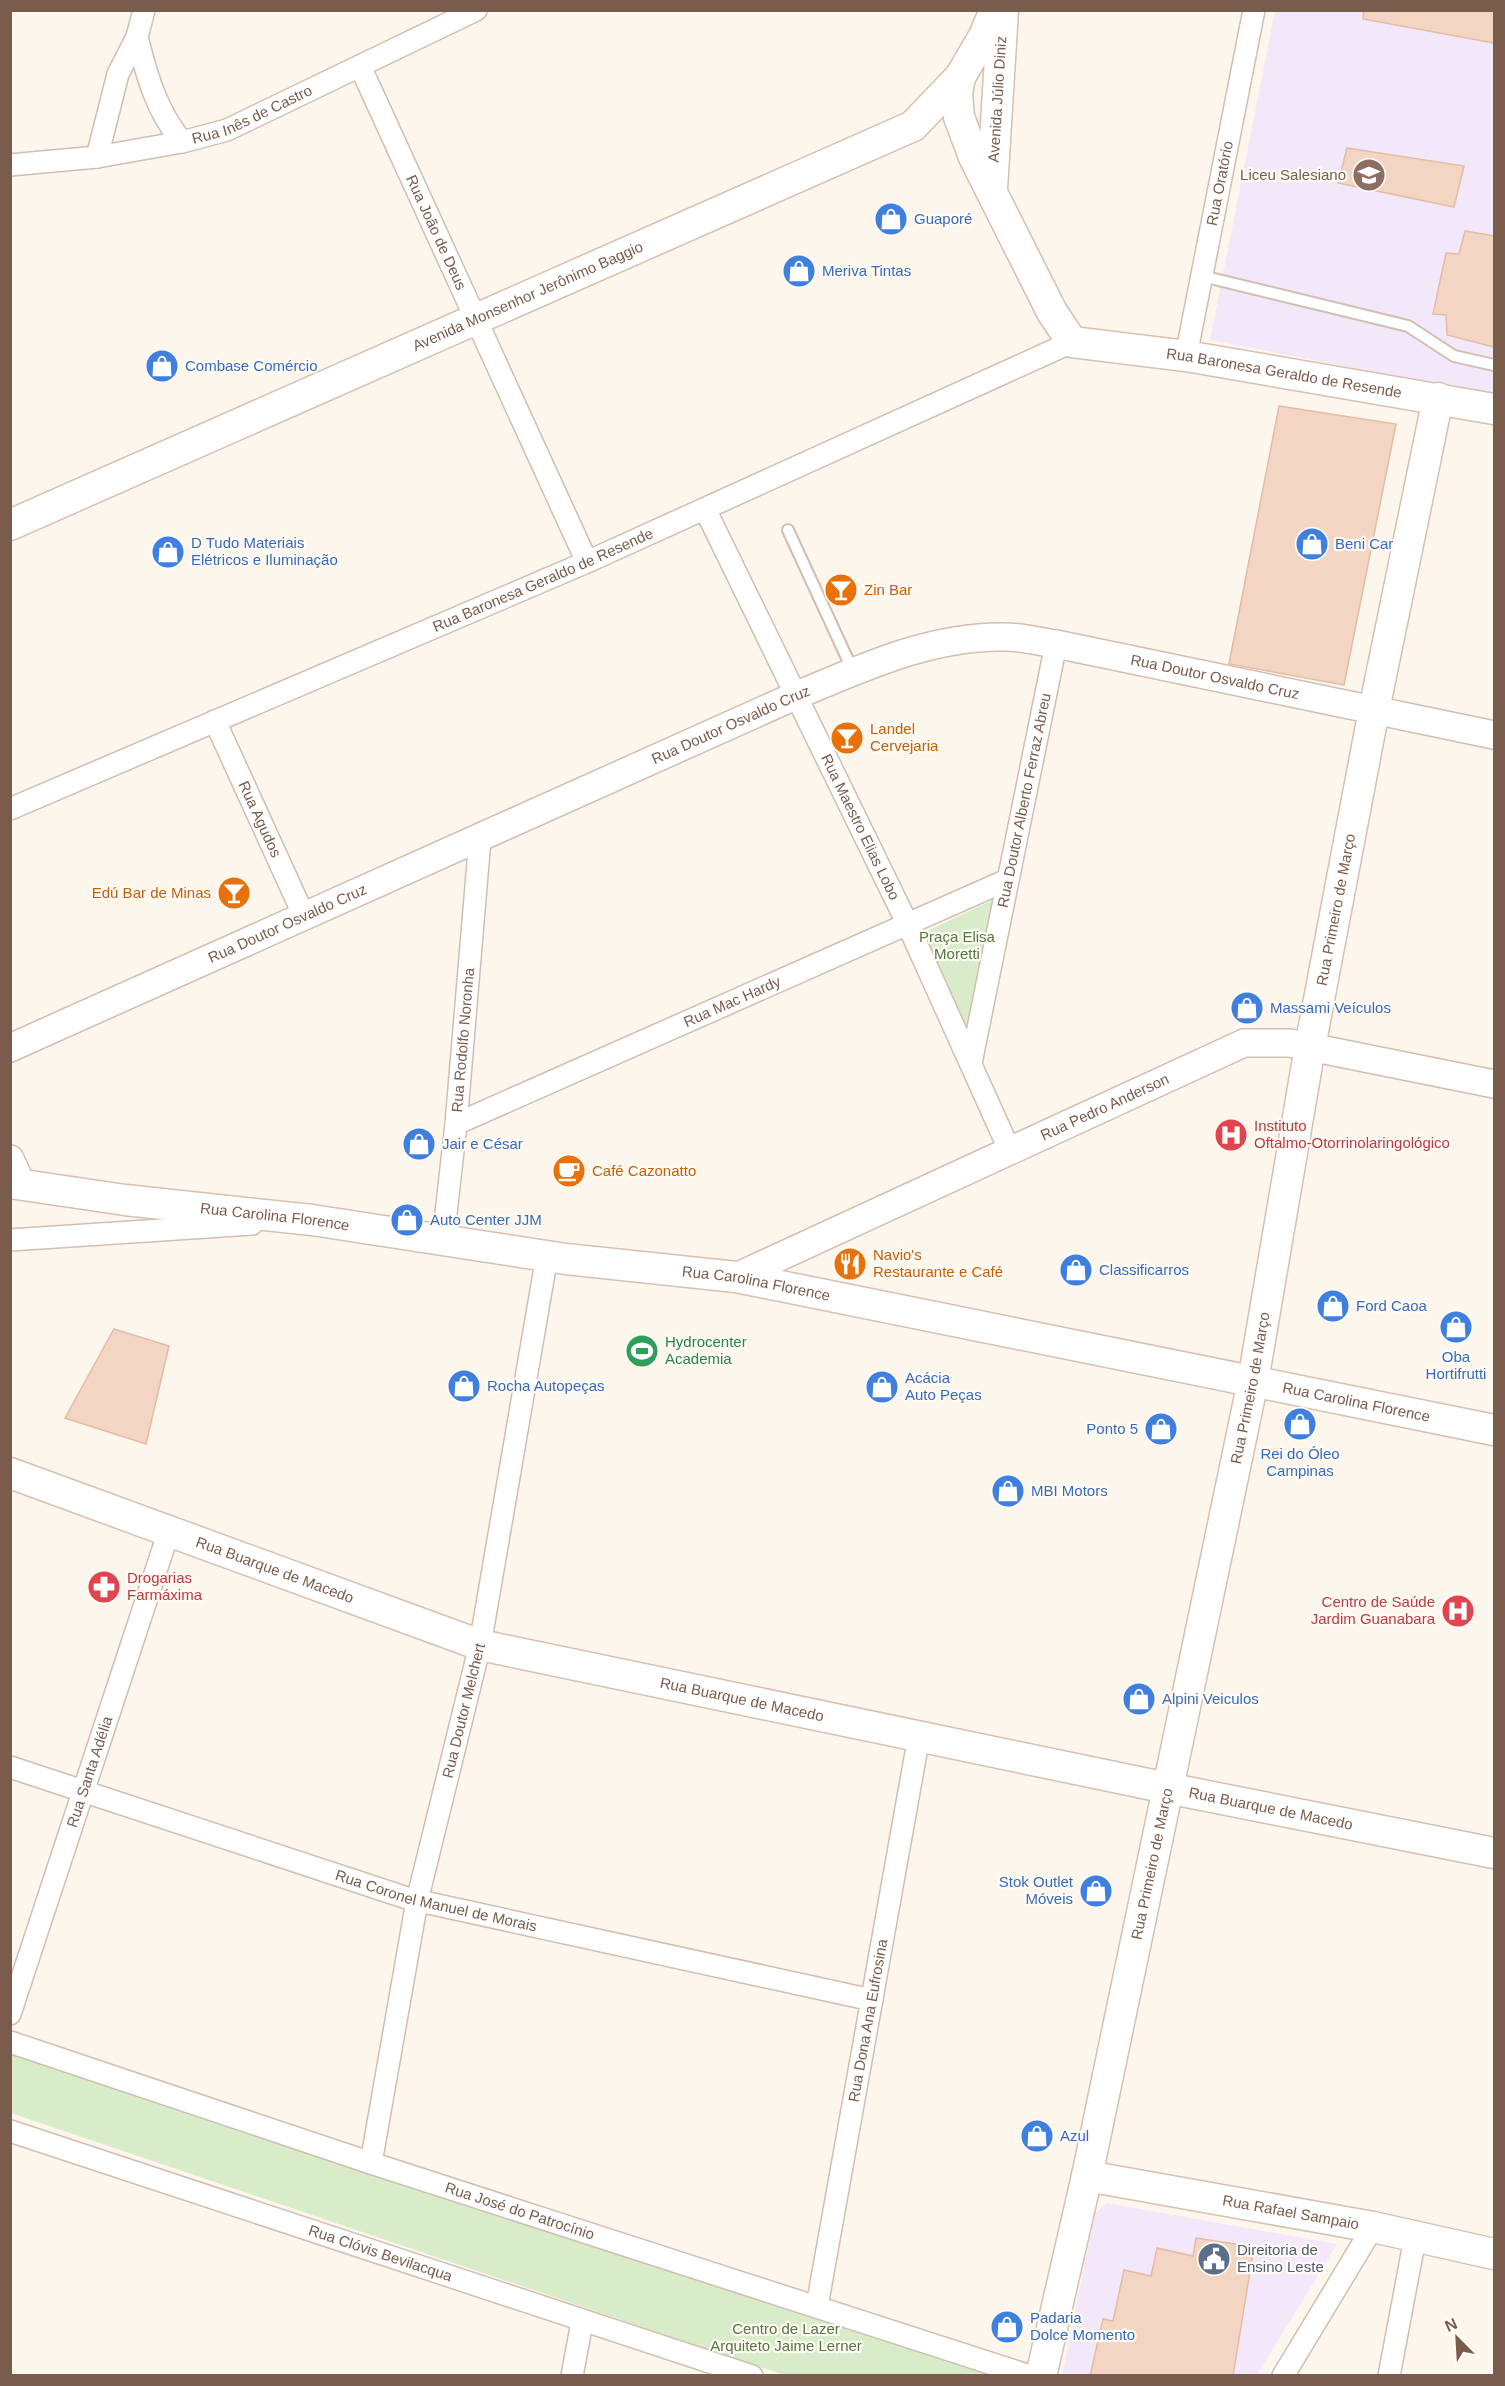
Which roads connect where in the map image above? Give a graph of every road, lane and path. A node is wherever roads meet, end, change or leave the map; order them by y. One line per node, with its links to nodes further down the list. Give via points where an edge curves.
1 (144, 10): 6 (street)
2 (476, 10): 7 (street, Rua Inês de Castro)
3 (995, 10): 8 (main road, Avenida Monsenhor Jerônimo Baggio)
4 (1004, 10): 14 (main road, Avenida Júlio Diniz)
5 (1254, 10): 15 (street, Rua Oratório)
6 (136, 37): 10 (street, via 150,88 166,123); 11 (street, via 118,74)
7 (360, 66): 10 (street, Rua Inês de Castro, via 227,130); 16 (street, Rua João de Deus)
8 (960, 78): 9 (main road, Avenida Monsenhor Jerônimo Baggio); 12 (main road, via 959,117)
9 (914, 126): 12 (main road, via 949,135); 16 (main road, Avenida Monsenhor Jerônimo Baggio)
10 (182, 142): 11 (street, Rua Inês de Castro)
11 (97, 157): 13 (street, Rua Inês de Castro)
12 (974, 157): 14 (main road)
13 (10, 165)
14 (992, 189): 17 (main road, via 1052,312)
15 (1202, 276): 18 (street, Rua Oratório); 19 (lane, via 1408,326 1454,356)
16 (477, 320): 23 (main road, Avenida Monsenhor Jerônimo Baggio); 25 (street, Rua João de Deus)
17 (1072, 342): 18 (main road, Rua Baronesa Geraldo de Resende); 22 (street, Rua Baronesa Geraldo de Resende)
18 (1186, 356): 20 (main road, Rua Baronesa Geraldo de Resende)
19 (1494, 365)
20 (1438, 398): 21 (main road, Rua Baronesa Geraldo de Resende); 29 (main road, Rua Primeiro de Março)
21 (1494, 409)
22 (705, 509): 25 (street, Rua Baronesa Geraldo de Resende); 28 (street, Rua Maestro Elias Lobo)
23 (10, 525)
24 (788, 530): 27 (lane)
25 (586, 562): 30 (street, Rua Baronesa Geraldo de Resende)
26 (1056, 644): 27 (street, Rua Doutor Osvaldo Cruz, via 1007,637 961,640 891,657); 29 (street, Rua Doutor Osvaldo Cruz); 34 (street, Rua Doutor Alberto Ferraz Abreu)
27 (854, 671): 28 (street, Rua Doutor Osvaldo Cruz)
28 (795, 696): 33 (street, Rua Doutor Osvaldo Cruz); 36 (street, Rua Maestro Elias Lobo)
29 (1374, 710): 31 (street, Rua Doutor Osvaldo Cruz); 37 (main road, Rua Primeiro de Março)
30 (215, 721): 32 (street, Rua Baronesa Geraldo de Resende); 35 (street, Rua Agudos)
31 (1494, 735)
32 (10, 809)
33 (480, 839): 35 (street, Rua Doutor Osvaldo Cruz); 41 (street, Rua Rodolfo Noronha)
34 (1007, 880): 36 (street, Rua Mac Hardy); 39 (street, Rua Doutor Alberto Ferraz Abreu)
35 (304, 916): 38 (street, Rua Doutor Osvaldo Cruz)
36 (908, 924): 39 (street, Rua Maestro Elias Lobo); 41 (street, Rua Mac Hardy)
37 (1310, 1047): 40 (street, Rua Pedro Anderson); 42 (street, Rua Pedro Anderson, via 1244,1043); 49 (main road, Rua Primeiro de Março)
38 (10, 1048)
39 (971, 1063): 42 (street, Rua Maestro Elias Lobo)
40 (1494, 1084)
41 (456, 1124): 46 (street, Rua Rodolfo Noronha)
42 (1009, 1149): 48 (street, Rua Pedro Anderson)
43 (14, 1176): 44 (main road, Rua Carolina Florence, via 125,1200)
44 (312, 1220): 45 (street); 46 (main road, Rua Carolina Florence)
45 (10, 1240)
46 (443, 1240): 47 (main road, Rua Carolina Florence)
47 (547, 1256): 48 (main road, Rua Carolina Florence); 53 (street, Rua Doutor Melchert)
48 (736, 1277): 49 (main road, Rua Carolina Florence)
49 (1253, 1382): 50 (main road, Rua Carolina Florence); 56 (main road, Rua Primeiro de Março)
50 (1494, 1430)
51 (10, 1473): 52 (main road, Rua Buarque de Macedo)
52 (169, 1531): 53 (main road, Rua Buarque de Macedo); 57 (street, Rua Santa Adélia)
53 (480, 1646): 54 (main road, Rua Buarque de Macedo); 59 (street, Rua Doutor Melchert)
54 (919, 1736): 56 (main road, Rua Buarque de Macedo); 60 (street, Rua Dona Ana Eufrosina)
55 (10, 1767): 57 (street, Rua Coronel Manuel de Morais)
56 (1167, 1788): 58 (main road, Rua Buarque de Macedo); 65 (main road, Rua Primeiro de Março)
57 (83, 1792): 59 (street, Rua Coronel Manuel de Morais); 61 (street, Rua Santa Adélia)
58 (1494, 1852)
59 (417, 1901): 60 (street, Rua Coronel Manuel de Morais); 64 (street, Rua Doutor Melchert)
60 (872, 2000): 69 (street, Rua Dona Ana Eufrosina)
61 (10, 2014)
62 (10, 2042): 64 (street, Rua José do Patrocínio)
63 (10, 2131): 70 (street, Rua Clóvis Bevilacqua)
64 (371, 2163): 69 (street, Rua José do Patrocínio)
65 (1087, 2176): 66 (main road, Rua Rafael Sampaio); 74 (main road, Rua Primeiro de Março)
66 (1373, 2227): 67 (main road, Rua Rafael Sampaio); 75 (street)
67 (1415, 2238): 68 (main road, Rua Rafael Sampaio); 76 (street)
68 (1494, 2254)
69 (817, 2306): 73 (street, Rua José do Patrocínio)
70 (582, 2322): 71 (street); 72 (street, Rua Clóvis Bevilacqua)
71 (572, 2376)
72 (752, 2376)
73 (1030, 2376)
74 (1041, 2376)
75 (1283, 2376)
76 (1389, 2376)

